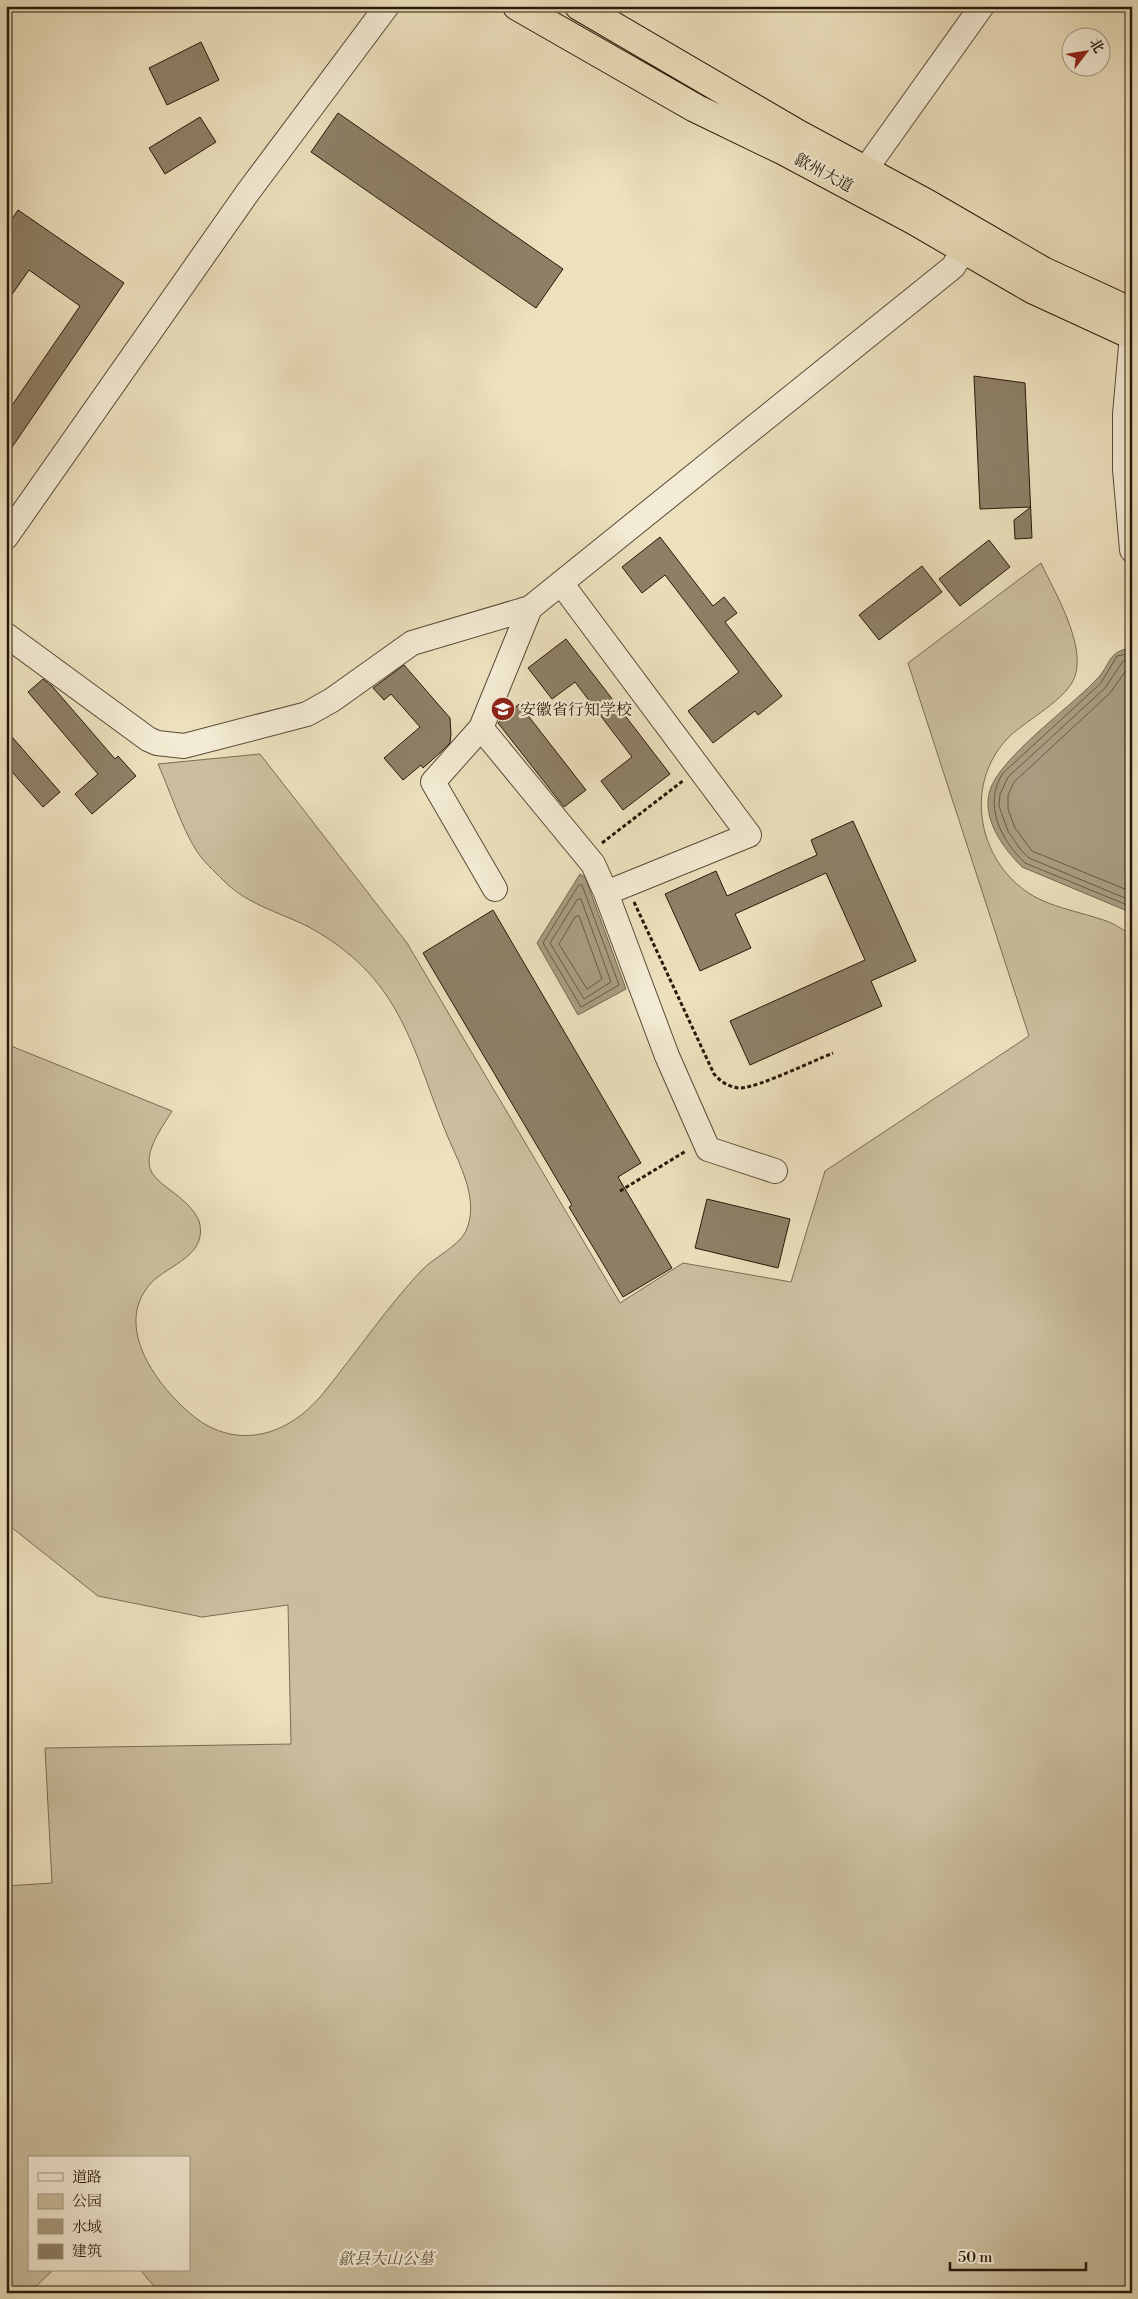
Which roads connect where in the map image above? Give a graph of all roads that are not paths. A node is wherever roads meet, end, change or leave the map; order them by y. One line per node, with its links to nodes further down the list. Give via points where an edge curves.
1 (387, 6): 9 (street, via 248,192)
2 (517, 6): 6 (highway, 歙州大道, via 695,108 784,151)
3 (580, 6): 5 (highway, 歙州大道)
4 (982, 6): 5 (street)
5 (865, 170): 7 (highway, 歙州大道, via 1043,271)
6 (964, 250): 8 (highway, 歙州大道, via 1032,289); 11 (street, via 953,267)
7 (1132, 312)
8 (1132, 335): 10 (street, via 1125,414 1125,469)
9 (6, 537)
10 (1132, 550)
11 (561, 583): 12 (street); 16 (street, via 748,835)
12 (530, 608): 13 (street, via 412,643 307,714 176,746 148,739); 14 (street)
13 (6, 635)
14 (481, 728): 15 (street, via 433,782); 16 (street)
15 (494, 889)
16 (616, 889): 17 (street, via 667,1056 708,1149)
17 (775, 1171)

